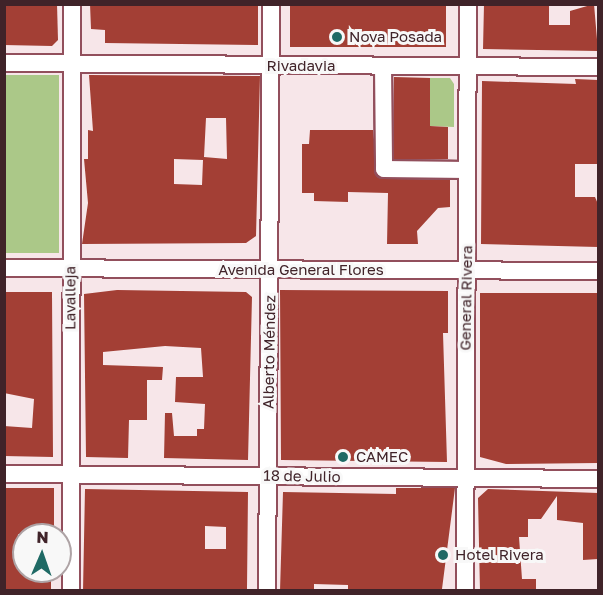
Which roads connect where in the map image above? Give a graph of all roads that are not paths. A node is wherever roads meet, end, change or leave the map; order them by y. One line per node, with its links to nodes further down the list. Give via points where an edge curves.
1 (72, 4): 5 (street, Lavalleja)
2 (271, 4): 6 (street, Alberto Méndez)
3 (468, 4): 8 (street, General Rivera)
4 (4, 63): 5 (street, Rivadavia)
5 (72, 64): 6 (street, Rivadavia); 12 (street, Lavalleja)
6 (271, 66): 7 (street, Rivadavia); 13 (street, Alberto Méndez)
7 (384, 66): 8 (street, Rivadavia); 10 (street, via 384,169)
8 (467, 66): 9 (street, Rivadavia); 10 (street, General Rivera)
9 (598, 67)
10 (467, 170): 14 (street, General Rivera)
11 (4, 268): 12 (street, Avenida General Flores)
12 (70, 268): 13 (street, Avenida General Flores); 17 (street, Lavalleja)
13 (270, 270): 14 (street, Avenida General Flores); 18 (street, Alberto Méndez)
14 (467, 270): 15 (street, Avenida General Flores); 19 (street, General Rivera)
15 (598, 271)
16 (4, 474): 17 (street, 18 de Julio)
17 (69, 474): 18 (street, 18 de Julio); 21 (street, Lavalleja)
18 (267, 476): 19 (street, 18 de Julio); 22 (street, Alberto Méndez)
19 (464, 478): 20 (street, 18 de Julio); 23 (street, General Rivera)
20 (598, 479)
21 (71, 591)
22 (267, 591)
23 (465, 591)

